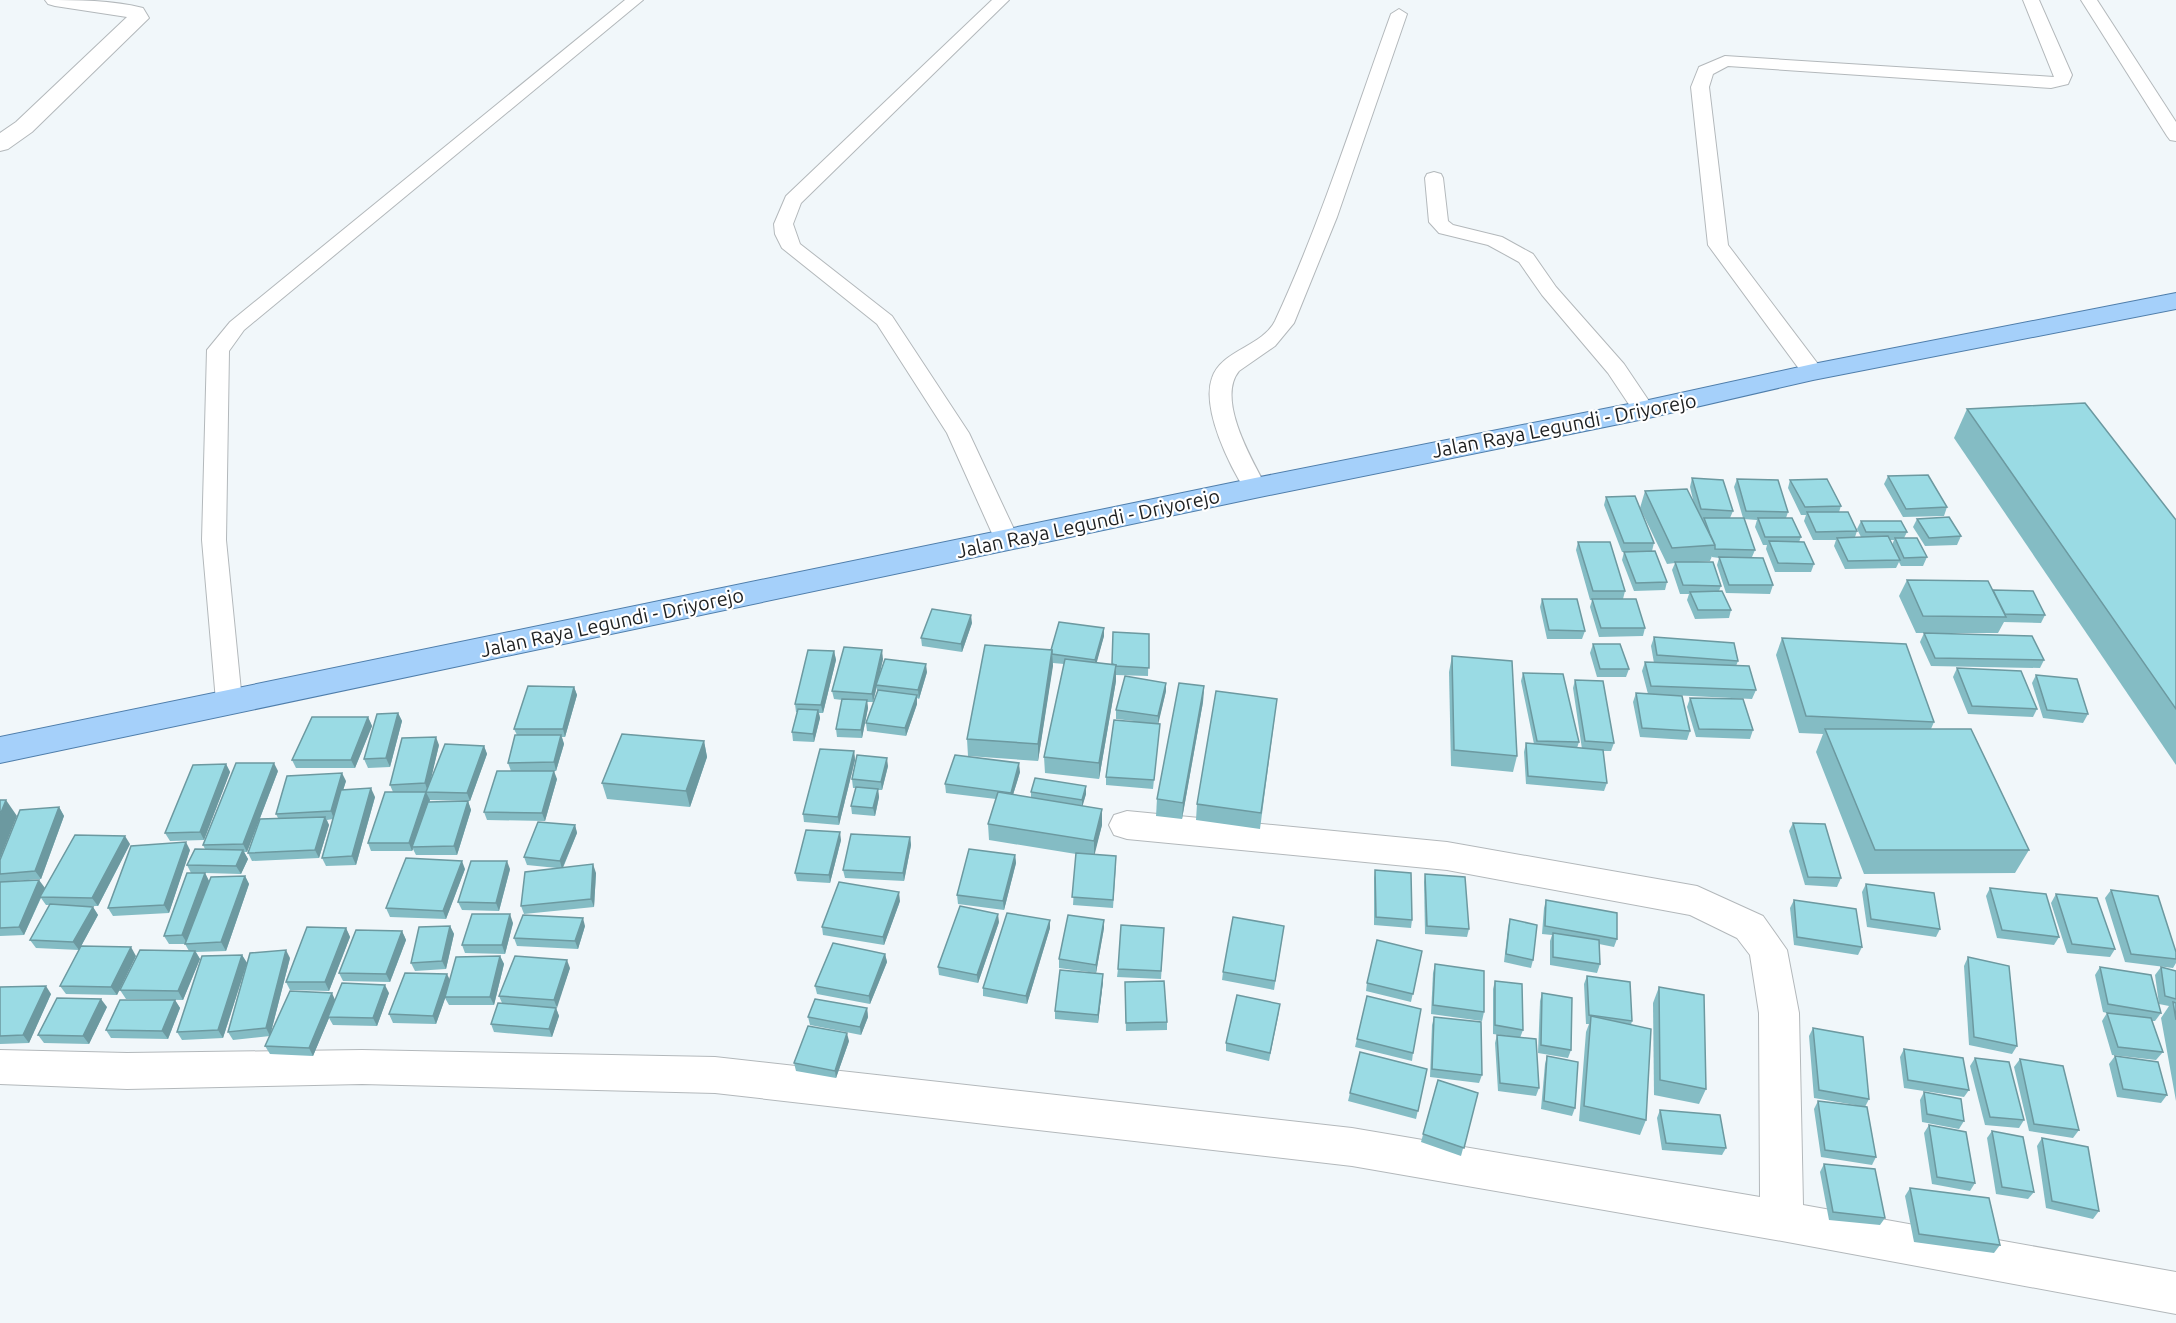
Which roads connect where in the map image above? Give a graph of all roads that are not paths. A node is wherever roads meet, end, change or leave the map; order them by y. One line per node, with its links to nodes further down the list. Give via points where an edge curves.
1 (55, 0): 8 (street, via 136,12 138,18 24,127)
2 (635, 0): 15 (lane, via 237,326 218,350 214,540)
3 (1001, 0): 14 (lane, via 793,200 784,217 783,233 792,248 885,320 958,433)
4 (2031, 0): 11 (lane, via 2062,80 2051,83 1725,61 1705,71 1700,87 1718,245)
5 (2089, 0): 7 (lane)
6 (1399, 14): 13 (lane, via 1292,306 1278,334 1228,368 1220,379 1223,416)
7 (2176, 136)
8 (0, 144)
9 (1434, 178): 12 (lane, via 1439,222 1446,229 1495,242 1526,258 1616,369)
10 (2176, 301): 11 (main road, Jalan Raya Legundi - Driyorejo)
11 (1813, 372): 12 (main road, Jalan Raya Legundi - Driyorejo)
12 (1644, 411): 13 (main road, Jalan Raya Legundi - Driyorejo)
13 (1255, 488): 14 (main road, Jalan Raya Legundi - Driyorejo)
14 (1007, 540): 15 (main road, Jalan Raya Legundi - Driyorejo)
15 (229, 701): 16 (main road, Jalan Raya Legundi - Driyorejo)
16 (0, 750)
17 (1127, 825): 19 (street, via 1447,856 1697,902 1750,927 1768,950 1779,1013)
18 (0, 1067): 19 (street, via 127,1071 362,1068 716,1075 1352,1147)
19 (1782, 1221): 20 (street)
20 (2176, 1293)

